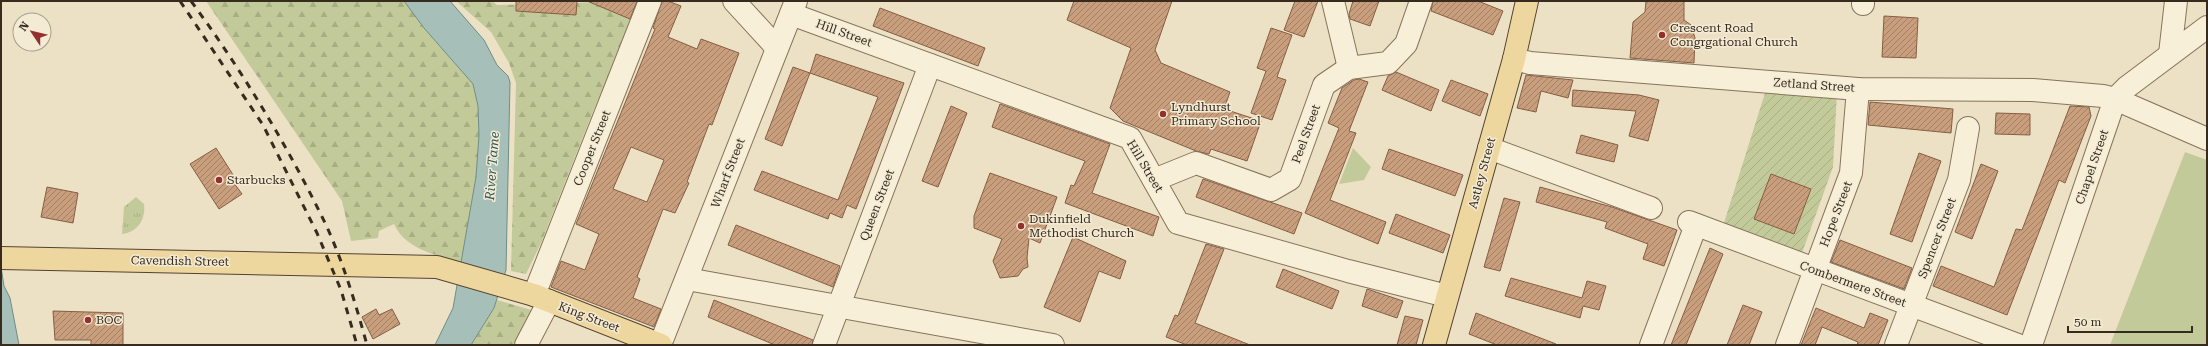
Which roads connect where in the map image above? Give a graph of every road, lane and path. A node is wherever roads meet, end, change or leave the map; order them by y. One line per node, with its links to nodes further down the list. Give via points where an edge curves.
1 (650, 1): 25 (street, Cooper Street)
2 (734, 1): 9 (street)
3 (1333, 1): 13 (street)
4 (1421, 1): 13 (street, Peel Street, via 1406,44 1388,63)
5 (1527, 1): 11 (main road, Astley Street)
6 (2176, 1): 10 (street)
7 (794, 8): 9 (street, Wharf Street); 12 (street, Hill Street)
8 (2207, 27): 10 (street)
9 (777, 48): 24 (street, Wharf Street)
10 (2170, 54): 15 (street)
11 (1514, 59): 14 (street, Zetland Street, via 1530,63); 18 (main road, Astley Street)
12 (930, 65): 19 (street, Hill Street, via 1130,138); 28 (street, Queen Street)
13 (1348, 68): 19 (street, Peel Street, via 1324,85 1290,179 1271,190 1196,163)
14 (1858, 89): 15 (street, Zetland Street, via 2033,90); 22 (street, Hope Street, via 1851,173)
15 (2115, 99): 17 (street, Zetland Street); 38 (street, Chapel Street)
16 (1968, 128): 27 (street, Spencer Street, via 1959,180)
17 (2207, 139)
18 (1489, 148): 20 (street); 26 (main road, Astley Street)
19 (1154, 180): 26 (street, Hill Street, via 1178,223)
20 (1651, 208)
21 (1, 258): 23 (main road, Cavendish Street, via 359,264 437,267)
22 (1815, 269): 27 (street, Combermere Street); 29 (street, Hope Street); 35 (street, Combermere Street, via 1692,223 1673,287)
23 (452, 272): 25 (main road, King Street)
24 (687, 279): 28 (street); 31 (street, Wharf Street)
25 (533, 295): 30 (street, Cooper Street); 31 (main road, King Street)
26 (1447, 296): 34 (main road, Astley Street)
27 (1911, 305): 36 (street, Spencer Street); 37 (street, Combermere Street)
28 (838, 306): 32 (street, Queen Street); 33 (street)
29 (1789, 339)
30 (526, 345)
31 (661, 345)
32 (824, 345)
33 (1053, 345)
34 (1434, 345)
35 (1651, 345)
36 (1896, 345)
37 (2018, 345)
38 (2031, 345)

